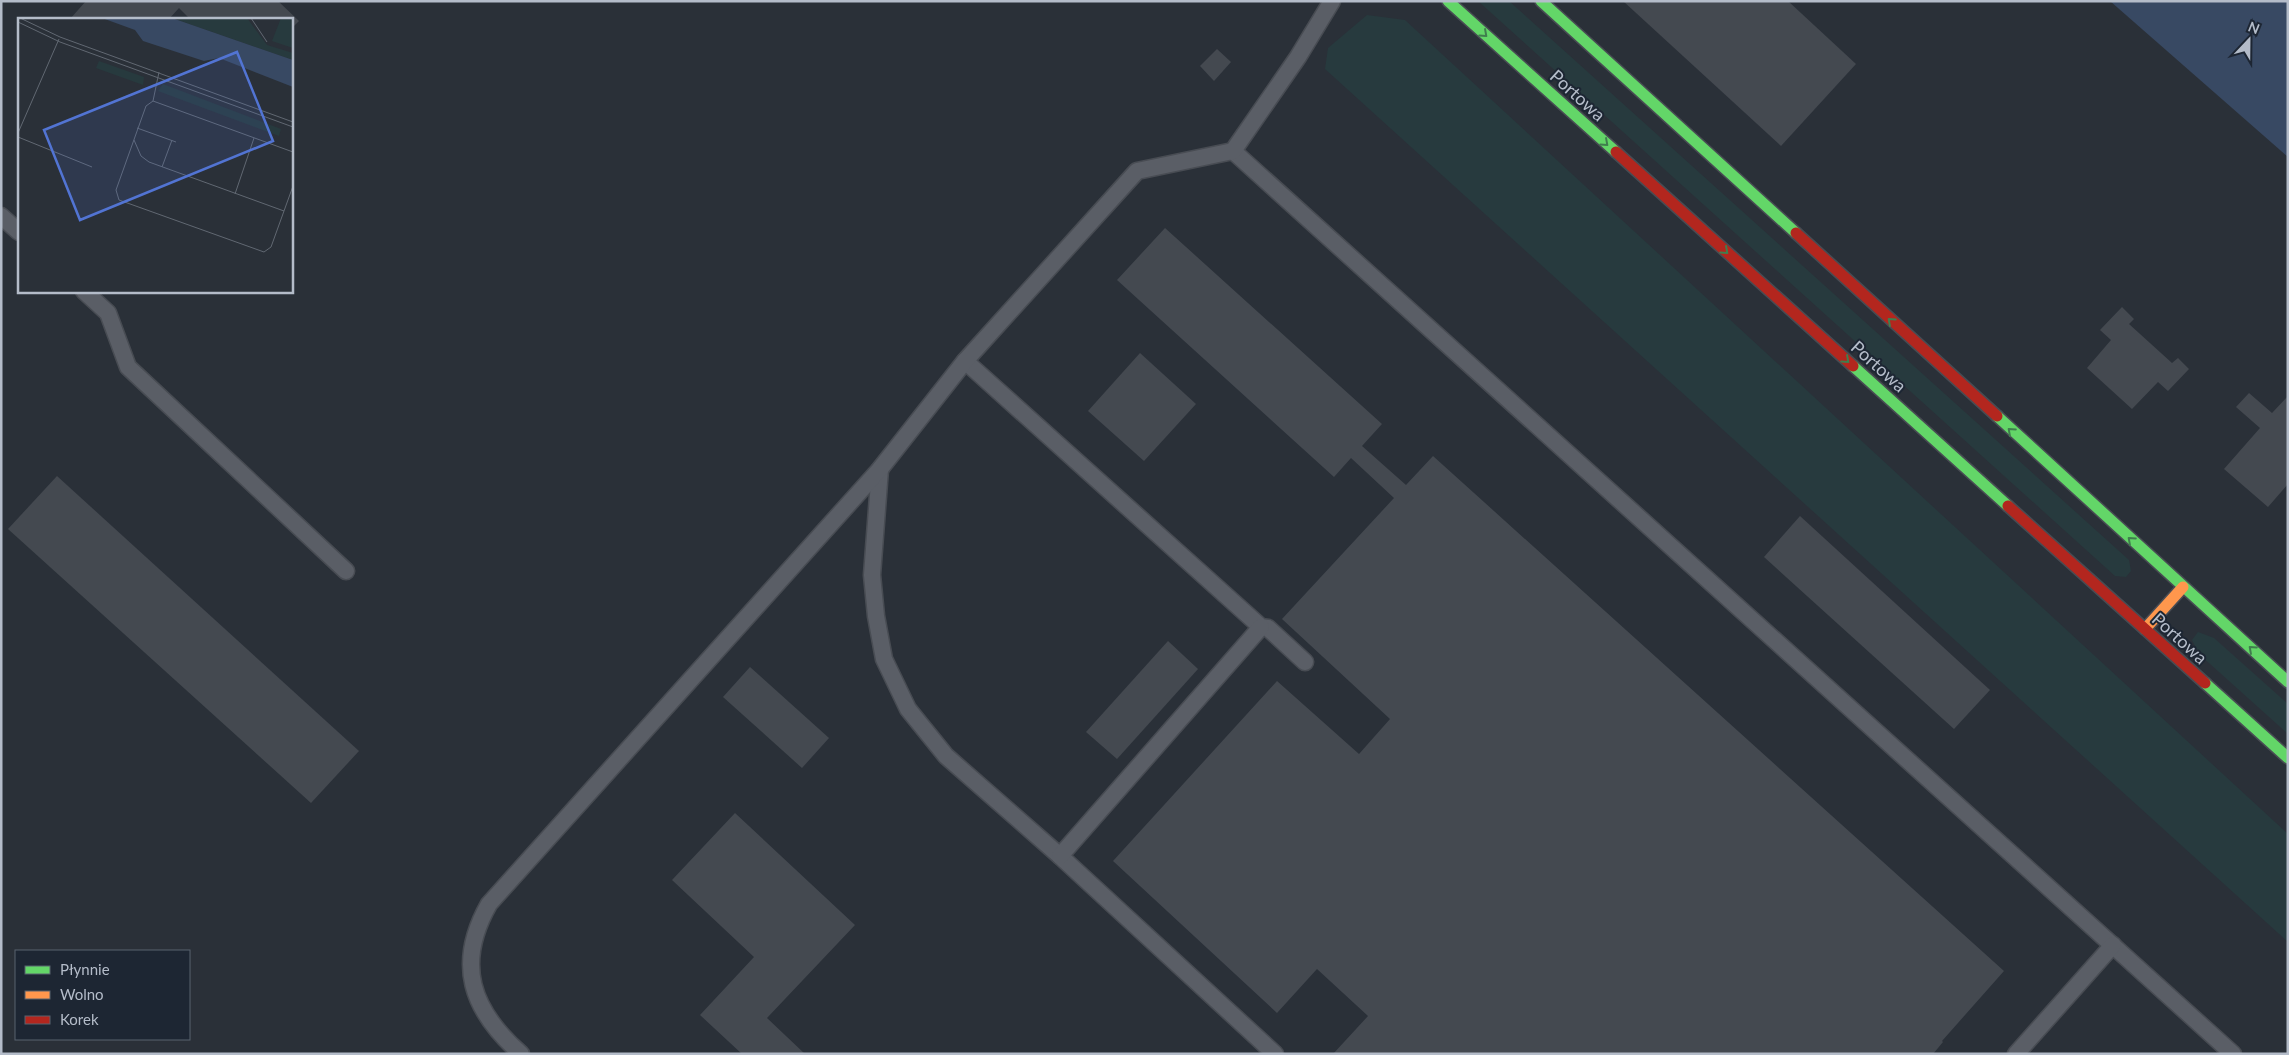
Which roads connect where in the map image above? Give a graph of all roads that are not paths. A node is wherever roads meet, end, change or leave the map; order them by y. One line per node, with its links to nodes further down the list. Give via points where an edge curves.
1 (1332, 1): 4 (lane)
2 (1448, 1): 13 (street, Portowa, one-way to 13)
3 (1541, 1): 11 (street, one-way to 3)
4 (1233, 151): 8 (lane, via 1137,171); 18 (lane)
5 (1, 216): 6 (lane)
6 (18, 231)
7 (85, 292): 10 (lane, via 108,313 128,367)
8 (964, 360): 9 (lane); 12 (lane)
9 (880, 469): 17 (lane, via 872,575 884,659 908,709 946,756); 19 (lane, via 489,904 477,926 469,968 484,1013)
10 (346, 571)
11 (2183, 587): 13 (street); 15 (street, one-way to 11)
12 (1261, 627): 14 (lane, via 1268,628); 17 (lane)
13 (2144, 629): 16 (street, Portowa)
14 (1305, 662)
15 (2288, 682)
16 (2288, 758)
17 (1060, 856): 20 (lane)
18 (2113, 945): 21 (lane); 22 (lane)
19 (522, 1054)
20 (1275, 1054)
21 (2016, 1054)
22 (2233, 1054)

